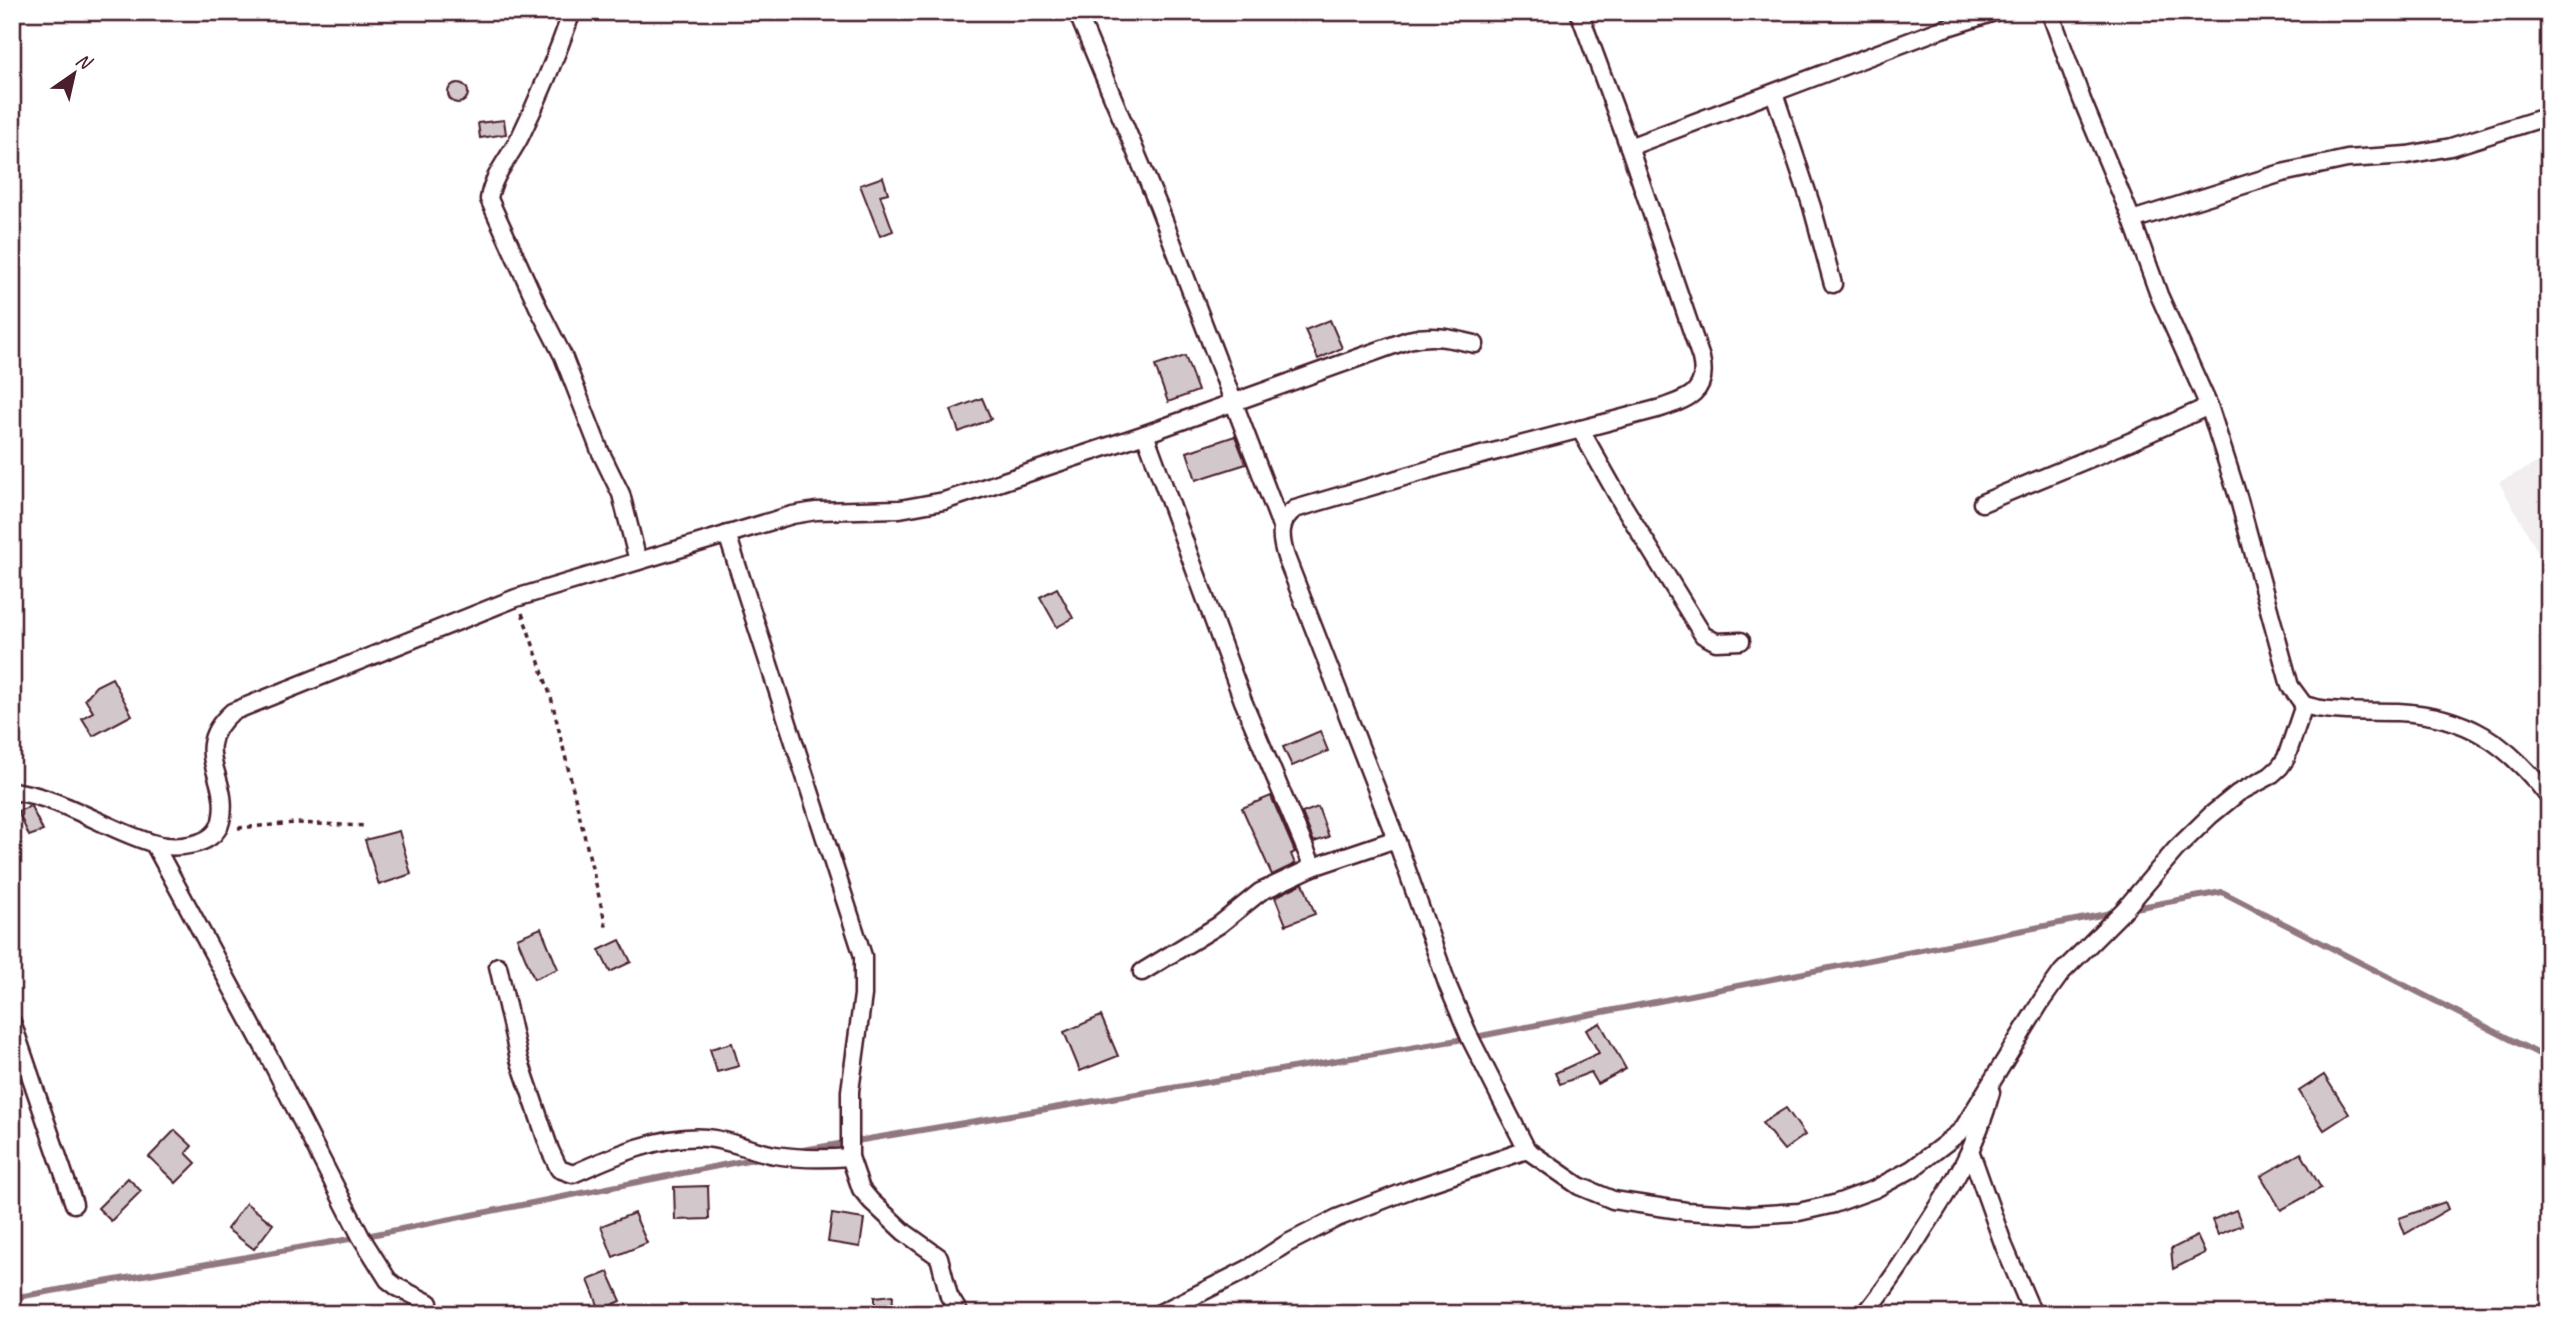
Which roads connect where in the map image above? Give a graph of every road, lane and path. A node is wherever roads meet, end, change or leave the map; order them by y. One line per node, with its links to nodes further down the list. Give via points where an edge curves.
1 (572, 12): 19 (street, via 489,199 621,494)
2 (1077, 12): 12 (street, via 1158,205)
3 (1579, 12): 8 (street)
4 (1995, 12): 6 (street)
5 (2050, 12): 9 (street)
6 (1774, 93): 8 (street); 10 (street)
7 (2549, 116): 9 (street, via 2451,147 2347,159 2282,173)
8 (1629, 147): 14 (street, via 1701,358 1702,380 1686,400)
9 (2132, 220): 13 (street)
10 (1833, 284)
11 (1475, 344): 12 (street, via 1442,336 1408,340)
12 (1233, 402): 15 (street); 17 (street)
13 (2210, 406): 16 (street); 22 (street, via 2290,686)
14 (1580, 429): 17 (street, via 1295,509); 21 (street, via 1703,635 1716,642)
15 (1145, 434): 18 (street, via 944,501 900,509 816,511); 29 (street, via 1243,701)
16 (1982, 503)
17 (1281, 526): 27 (street, via 1286,557)
18 (727, 534): 19 (street); 37 (street, via 863,956 863,995 850,1091)
19 (638, 561): 20 (street)
20 (516, 598): 26 (street, via 232,712 211,737 222,814); 30 (path, via 551,697)
21 (1741, 641)
22 (2304, 705): 24 (street, via 2329,711 2414,714 2475,730 2508,751); 34 (street, via 2280,767 2211,815 2062,972)
23 (12, 791): 28 (street, via 44,799)
24 (2549, 797)
25 (367, 826): 26 (path, via 295,823)
26 (218, 831): 28 (street, via 195,844)
27 (1396, 839): 29 (street); 35 (street, via 1448,986)
28 (154, 844): 39 (street, via 360,1237 388,1280)
29 (1313, 867): 32 (street, via 1260,892 1219,925)
30 (607, 930)
31 (498, 966): 37 (street, via 519,1059 550,1150 566,1173 612,1156 685,1139 706,1138 784,1156)
32 (1142, 972)
33 (12, 1022): 38 (street)
34 (1995, 1076): 35 (street, via 1962,1129 1912,1169 1875,1189 1799,1212 1686,1211 1613,1200 1579,1186); 36 (street)
35 (1527, 1150): 41 (street, via 1337,1218)
36 (1971, 1153): 42 (street, via 1950,1192); 43 (street)
37 (850, 1157): 40 (street, via 871,1201 939,1257 949,1296)
38 (74, 1204)
39 (429, 1303)
40 (960, 1314)
41 (1158, 1314)
42 (1865, 1314)
43 (2033, 1314)

